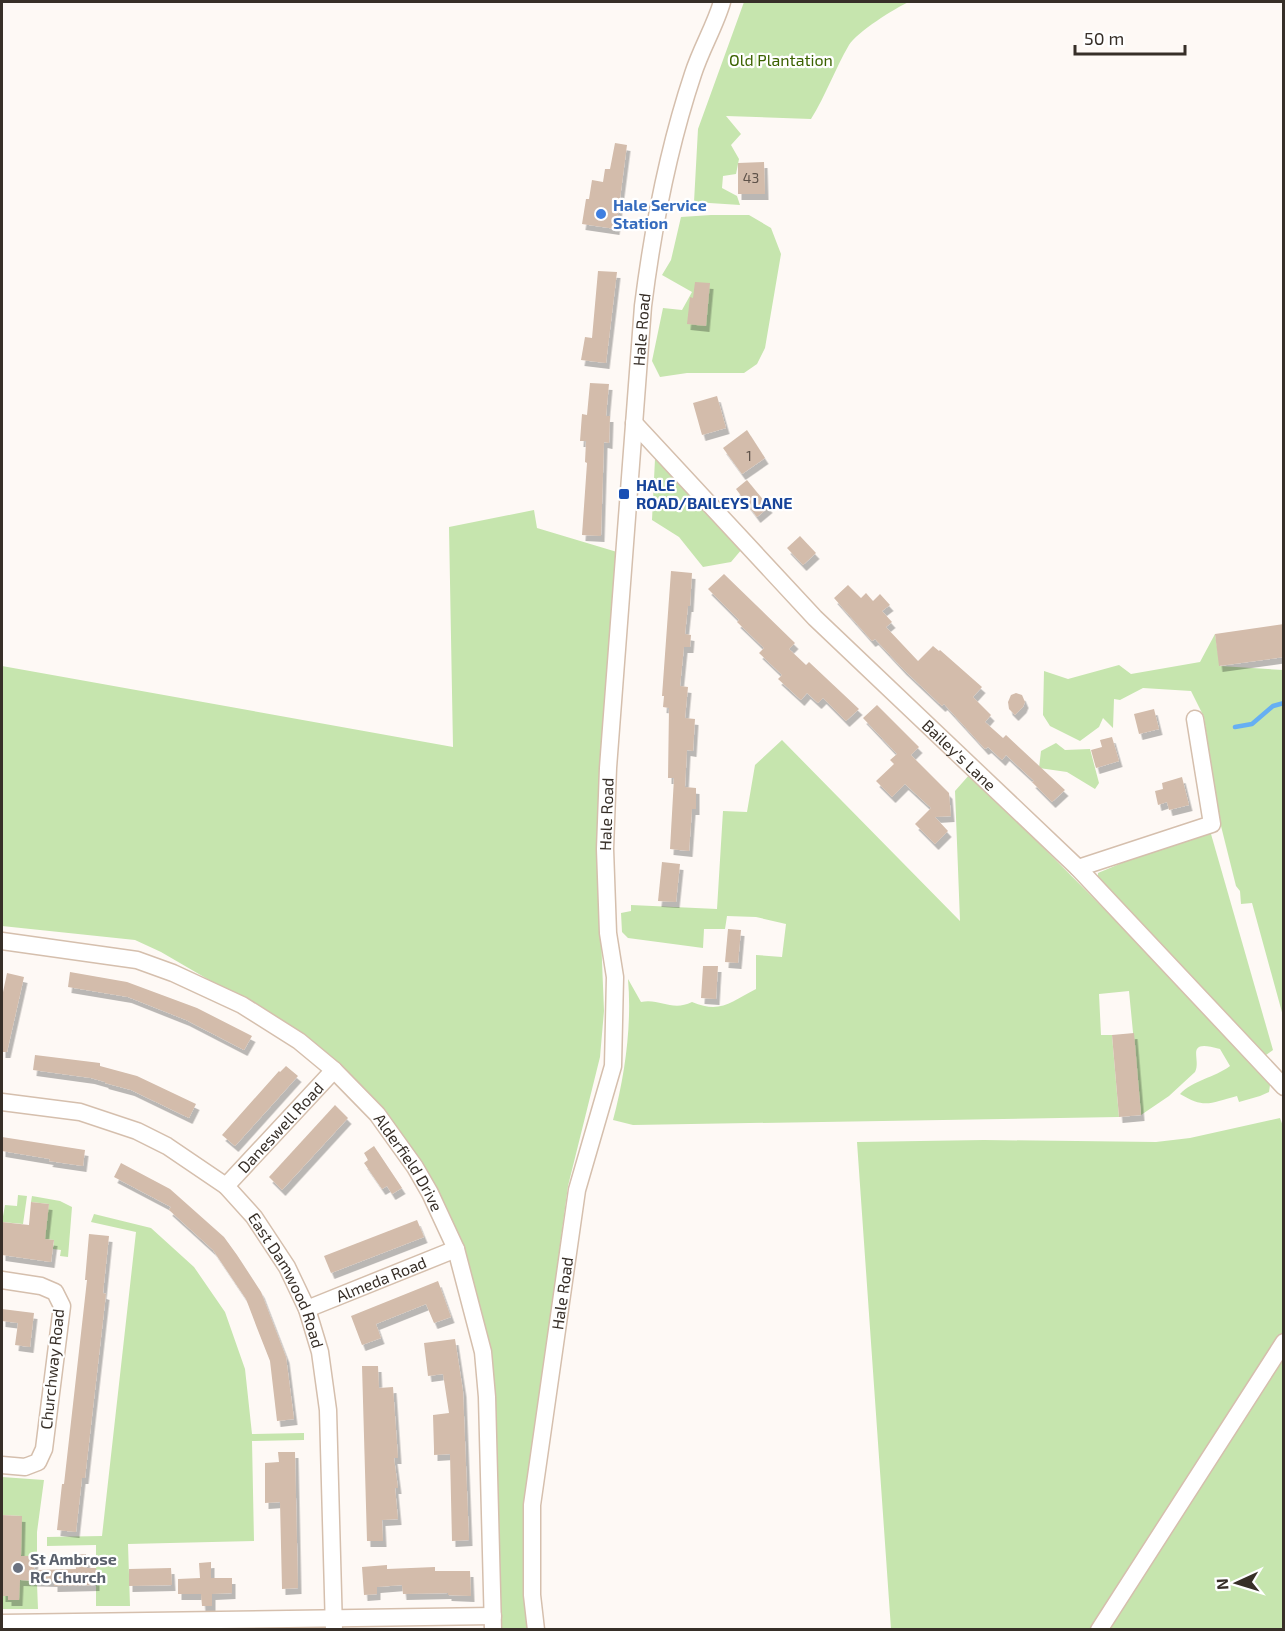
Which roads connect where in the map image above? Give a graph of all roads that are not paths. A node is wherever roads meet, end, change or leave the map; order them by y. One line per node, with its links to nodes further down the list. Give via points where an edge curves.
1 (722, 2): 2 (street, Hale Road, via 693,72 672,145 643,306)
2 (634, 423): 4 (street, Bailey's Lane, via 815,618); 19 (street, Hale Road, via 604,849 608,933 615,977 613,1066 577,1190 532,1505)
3 (1195, 719): 4 (street, via 1212,824)
4 (1078, 868): 7 (street, Bailey's Lane)
5 (2, 941): 6 (street, Alderfield Drive, via 137,960 173,973 243,1005 299,1041)
6 (334, 1070): 9 (street, Daneswell Road); 10 (street, Alderfield Drive, via 377,1114 415,1167)
7 (1284, 1087)
8 (2, 1102): 9 (street, East Damwood Road, via 53,1107 114,1122 166,1146)
9 (226, 1186): 12 (street, East Damwood Road, via 254,1217 287,1267)
10 (456, 1249): 12 (street, Almeda Road); 16 (street, Alderfield Drive, via 483,1352)
11 (2, 1280): 14 (street, Churchway Road, via 55,1292 62,1306 44,1449 38,1462 26,1467)
12 (307, 1309): 17 (street, East Damwood Road, via 320,1352 328,1410)
13 (1284, 1342): 20 (street)
14 (2, 1465)
15 (2, 1623): 18 (street)
16 (493, 1623): 17 (street)
17 (334, 1624): 18 (street)
18 (112, 1626)
19 (536, 1629)
20 (1099, 1629)

